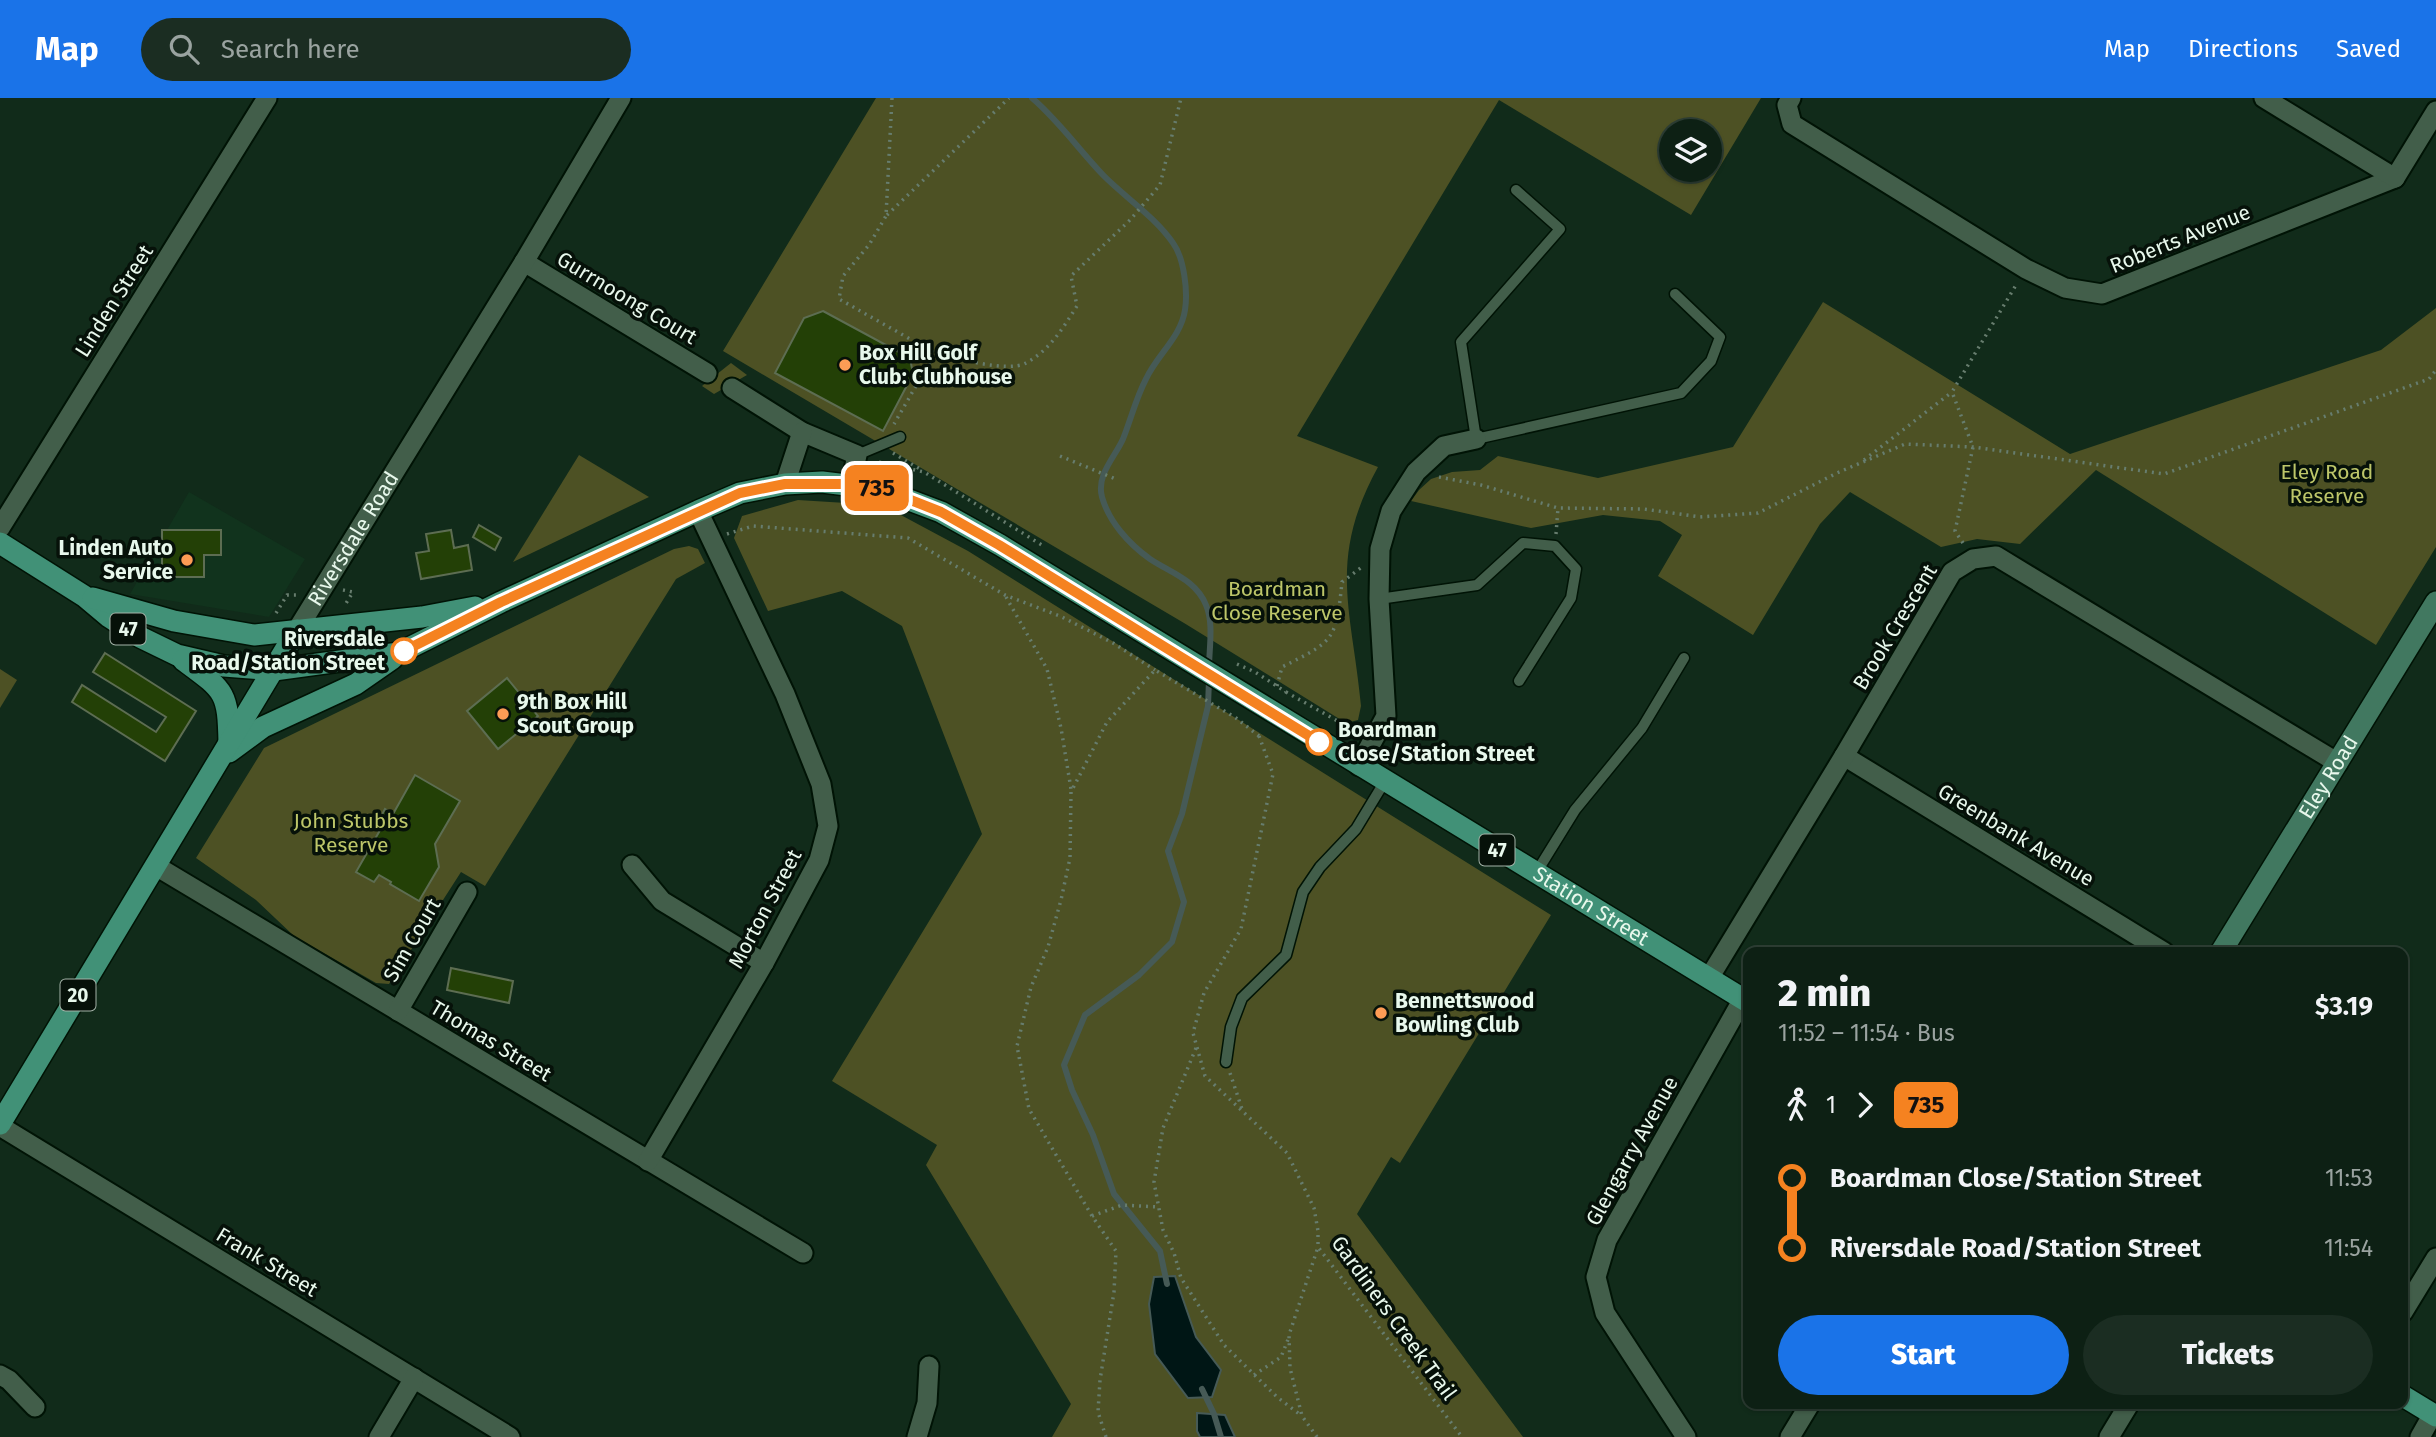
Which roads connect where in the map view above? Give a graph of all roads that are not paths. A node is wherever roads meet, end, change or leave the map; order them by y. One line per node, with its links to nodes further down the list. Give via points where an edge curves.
1 (267, 98): 19 (street, Linden Street)
2 (621, 98): 8 (street, Riversdale Road)
3 (2264, 98): 6 (street)
4 (1789, 102): 6 (street, Roberts Avenue, via 1792,124 2026,269 2065,288 2102,294)
5 (2436, 111): 6 (street)
6 (2395, 178)
7 (1516, 190): 14 (lane, via 1560,229 1461,342)
8 (524, 262): 10 (street, Gurrnoong Court); 25 (street, Riversdale Road)
9 (1675, 294): 14 (lane, via 1720,337 1711,361 1681,393)
10 (707, 373)
11 (732, 388): 12 (street)
12 (802, 432): 15 (street); 16 (street)
13 (900, 437): 15 (lane)
14 (1476, 439): 22 (street, via 1444,446 1416,472 1391,511 1380,550)
15 (857, 455): 17 (street)
16 (785, 484): 17 (main road, Station Street / 47); 18 (main road, Station Street / 47, via 740,493)
17 (851, 484): 34 (main road, Station Street / 47, via 880,488 941,512)
18 (698, 511): 23 (main road, Station Street / 47); 42 (street, Morton Street, via 785,694 821,784 828,826 819,860)
19 (0, 528)
20 (0, 543): 21 (main road, Station Street / 47)
21 (85, 596): 25 (main road, Station Street / 47, via 174,621 254,635); 27 (main road, Station Street / 47, via 109,617)
22 (1379, 599): 30 (lane, via 1477,585 1523,543 1555,546 1576,569 1571,598); 34 (street, via 1386,716)
23 (501, 602): 25 (main road, Station Street / 47, via 422,617); 26 (main road, Station Street / 47)
24 (2436, 602): 33 (main road, Eley Road)
25 (297, 630): 29 (main road, Riversdale Road / 20)
26 (399, 653): 29 (main road, Station Street / 47); 31 (main road, via 356,684 263,727)
27 (177, 656): 29 (main road, Station Street / 47); 31 (main road, via 214,683 225,699 229,708)
28 (1685, 658): 38 (lane, via 1642,728 1575,810)
29 (274, 670): 31 (main road, Riversdale Road / 20)
30 (1519, 681)
31 (226, 750): 37 (main road, Riversdale Road / 20)
32 (1844, 756): 33 (street, Brook Crescent, via 1952,572 1973,559 1996,556); 40 (street, Greenbank Avenue); 43 (street, Brook Crescent)
33 (2338, 762): 41 (main road, Eley Road)
34 (1359, 766): 35 (main road, Station Street / 47)
35 (1385, 781): 38 (main road, Station Street / 47); 47 (lane, via 1356,829 1303,892 1286,955 1242,998 1231,1027)
36 (632, 865): 42 (street, via 662,901)
37 (156, 866): 46 (street, Thomas Street); 48 (main road, Riversdale Road / 20)
38 (1536, 874): 43 (main road, Station Street / 47)
39 (467, 892): 46 (street, Sim Court)
40 (2156, 947)
41 (2224, 947)
42 (764, 963): 49 (street, Morton Street)
43 (1709, 978): 44 (main road, Station Street / 47)
44 (1743, 999)
45 (1743, 1006): 64 (street, Glengarry Avenue, via 1607,1240 1596,1277 1605,1313)
46 (398, 1011): 49 (street, Thomas Street)
47 (1226, 1062)
48 (0, 1125): 55 (street, Frank Street)
49 (648, 1161): 50 (street, Thomas Street)
50 (803, 1253)
51 (2436, 1258): 52 (street)
52 (2408, 1304)
53 (929, 1366): 63 (street, via 927,1403)
54 (0, 1375): 57 (street)
55 (414, 1378): 61 (street); 62 (street, Frank Street)
56 (2408, 1399): 60 (main road)
57 (35, 1407)
58 (1807, 1409): 65 (street)
59 (2126, 1409): 66 (street)
60 (2435, 1415): 67 (street)
61 (379, 1437)
62 (510, 1437)
63 (918, 1437)
64 (1686, 1437)
65 (1790, 1437)
66 (2109, 1437)
67 (2420, 1437)

